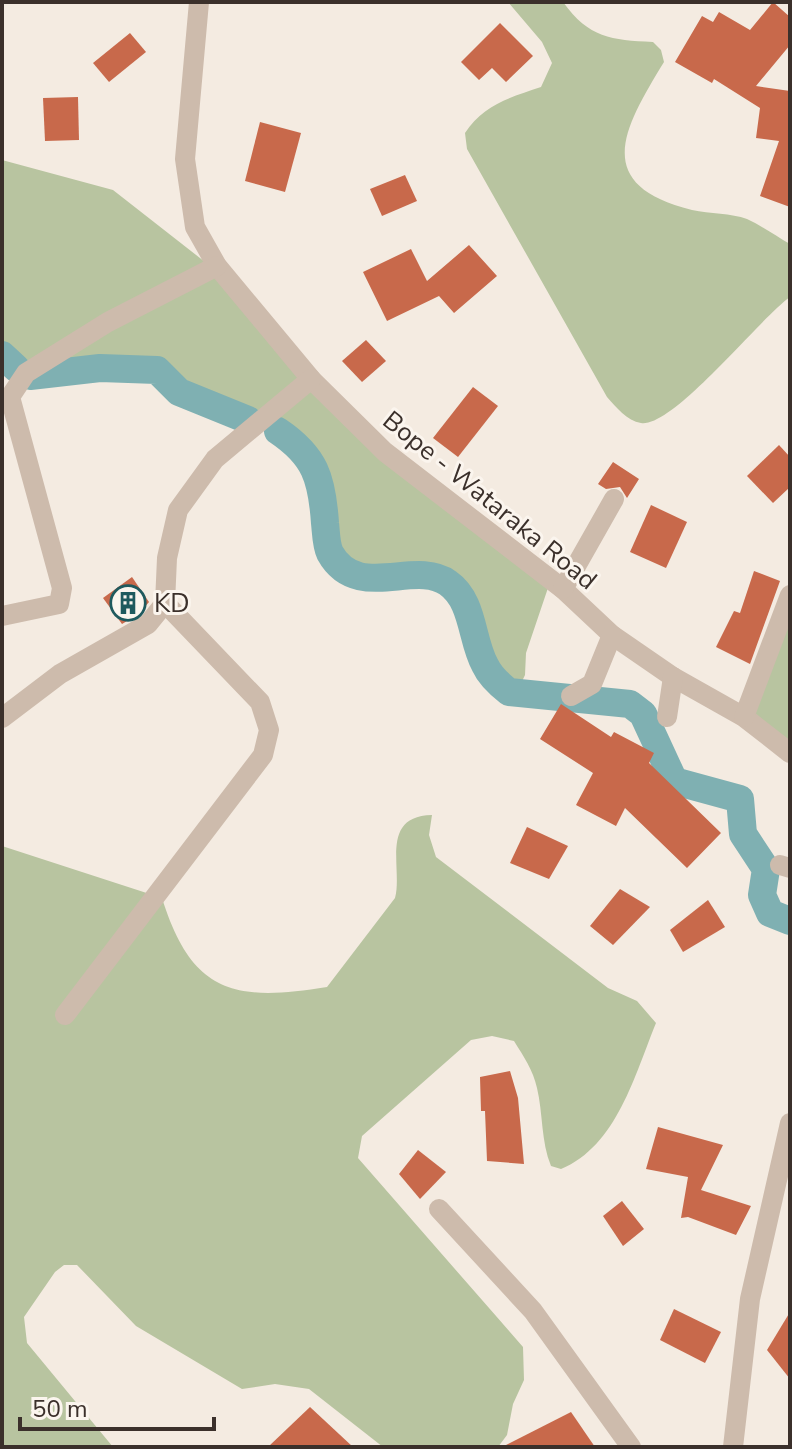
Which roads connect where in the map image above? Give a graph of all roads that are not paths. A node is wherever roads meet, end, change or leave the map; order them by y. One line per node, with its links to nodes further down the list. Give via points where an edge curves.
1 (199, 2): 2 (street, Bope - Wataraka Road, via 185,159 195,227)
2 (217, 266): 3 (street, Bope - Wataraka Road); 8 (street, via 108,322 26,373 10,397 62,588 59,604)
3 (311, 379): 5 (street, Bope - Wataraka Road, via 385,452); 7 (street, via 215,459 178,510 167,558)
4 (614, 499): 5 (street)
5 (563, 589): 9 (street, Bope - Wataraka Road)
6 (790, 595): 13 (street)
7 (165, 603): 14 (street, via 148,624 60,674); 16 (street, via 260,702 269,730 263,755)
8 (2, 616)
9 (612, 635): 10 (street, Bope - Wataraka Road); 11 (street, via 592,684)
10 (673, 677): 12 (street); 13 (street, Bope - Wataraka Road)
11 (571, 696)
12 (667, 717)
13 (744, 717): 15 (street, Bope - Wataraka Road)
14 (2, 718)
15 (790, 753)
16 (65, 1015)
17 (790, 1123): 20 (street, via 750,1299)
18 (439, 1209): 19 (street, via 533,1311)
19 (631, 1447)
20 (733, 1447)

